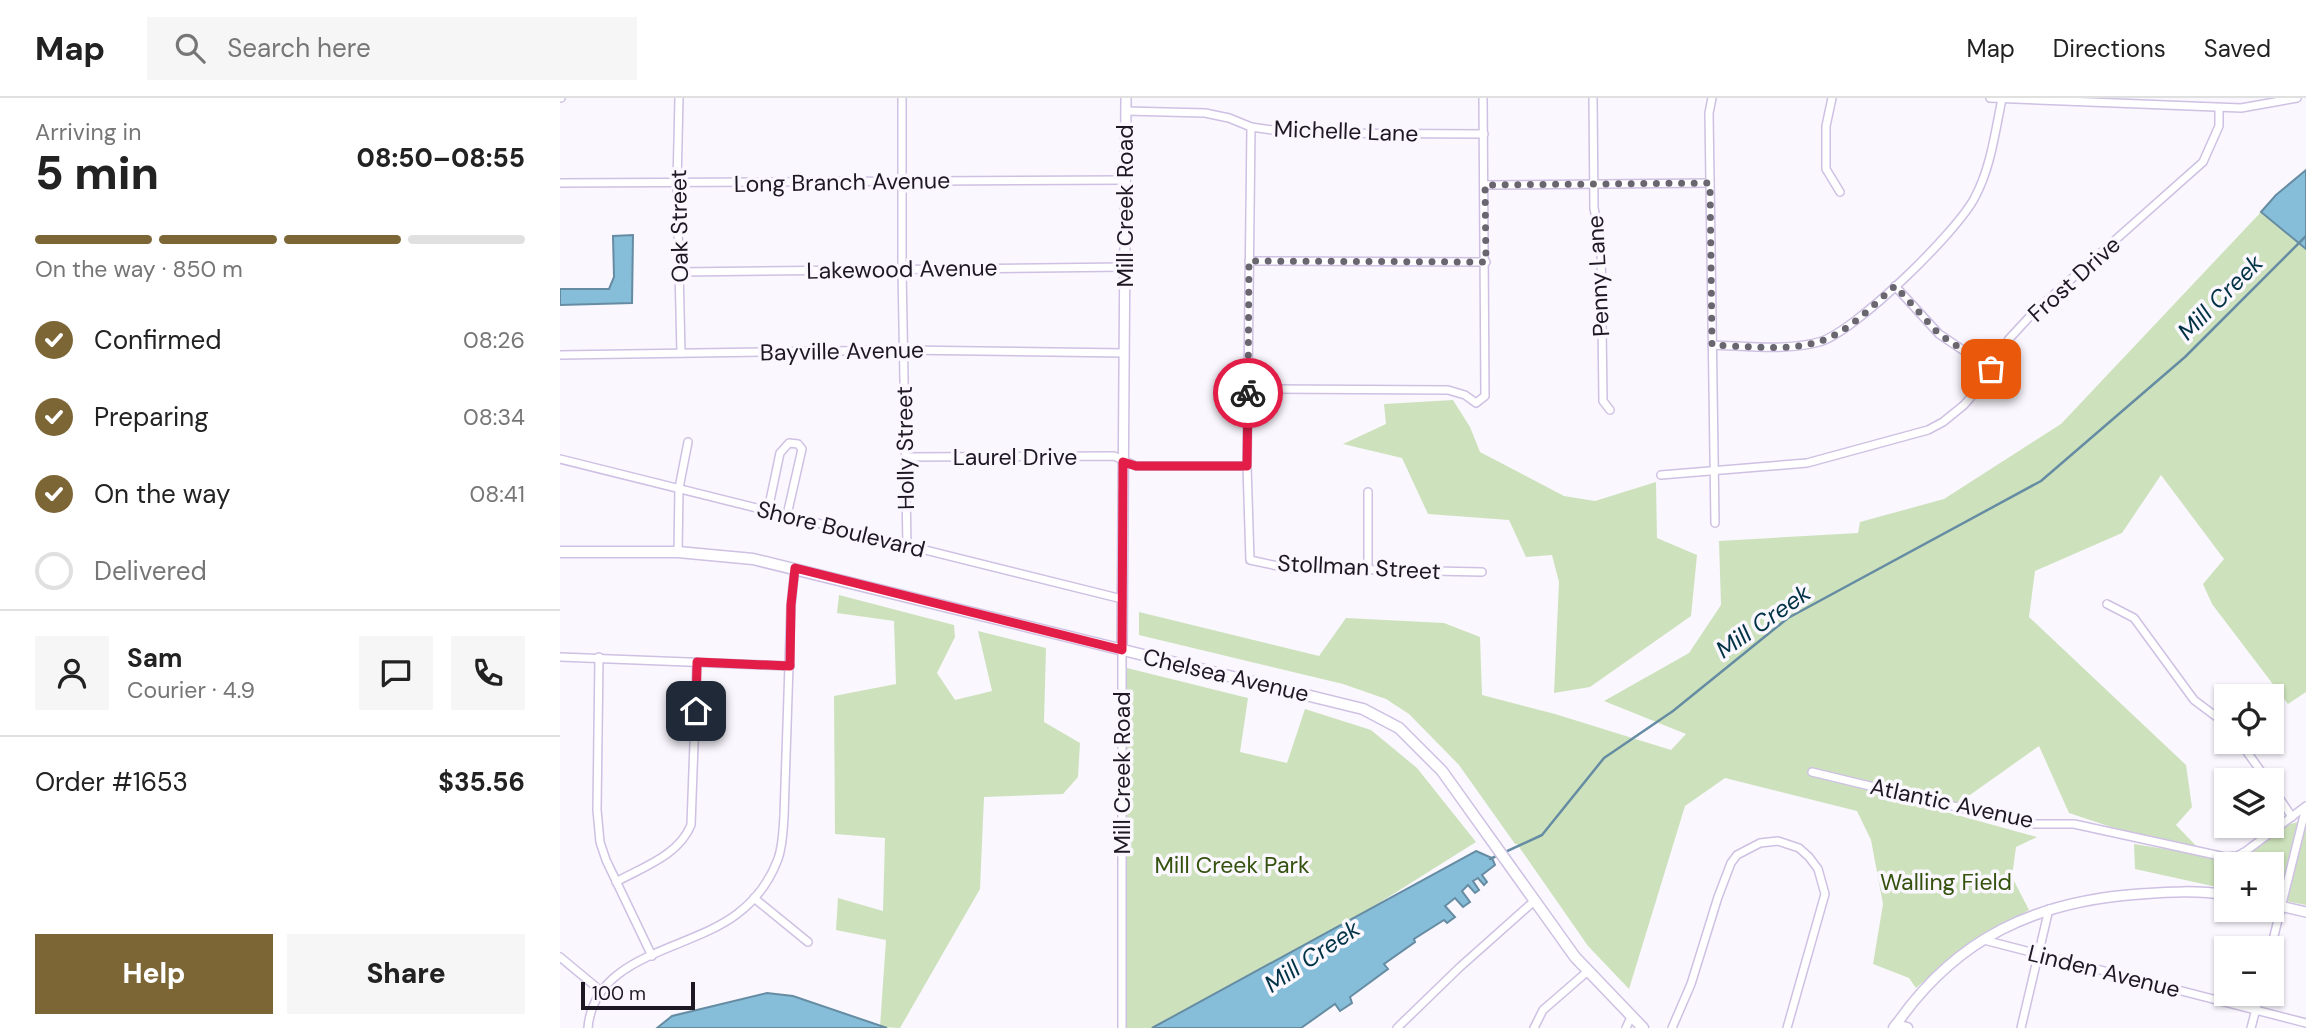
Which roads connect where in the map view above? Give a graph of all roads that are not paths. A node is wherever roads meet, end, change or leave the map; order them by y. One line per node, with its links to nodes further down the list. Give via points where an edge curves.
1 (679, 98): 19 (street, Oak Street)
2 (902, 98): 16 (street, Holly Street)
3 (1126, 98): 12 (street, Mill Creek Road)
4 (1483, 98): 14 (street)
5 (1593, 98): 21 (street, Penny Lane)
6 (1712, 98): 18 (street)
7 (1832, 98): 22 (street, via 1826,126 1826,169)
8 (1990, 98): 10 (street)
9 (2297, 98): 11 (street, via 2259,107)
10 (2002, 99): 11 (street); 28 (street, via 1990,158 1976,197 1951,232)
11 (2219, 108): 34 (street, Frost Drive, via 2219,126 2203,162 2033,313 2009,339)
12 (1126, 111): 13 (street, Michelle Lane, via 1205,113); 15 (street, Mill Creek Road)
13 (1251, 127): 14 (street, Michelle Lane, via 1294,133); 23 (street, Stollman Street)
14 (1484, 134): 20 (street)
15 (1125, 180): 16 (street, Long Branch Avenue); 25 (street, Mill Creek Road)
16 (902, 181): 19 (street, Long Branch Avenue); 26 (street, Holly Street)
17 (560, 183): 19 (street, Long Branch Avenue)
18 (1710, 183): 21 (street); 29 (street)
19 (677, 184): 27 (street, Oak Street)
20 (1485, 185): 21 (street); 24 (street)
21 (1594, 185): 36 (street, Penny Lane, via 1601,244 1603,401)
22 (1840, 192)
23 (1249, 261): 24 (street); 35 (street, Stollman Street)
24 (1486, 262): 35 (street, via 1487,388 1485,397 1476,403 1448,390)
25 (1124, 267): 26 (street, Lakewood Avenue); 32 (street, Mill Creek Road)
26 (902, 269): 27 (street, Lakewood Avenue); 30 (street, Holly Street)
27 (679, 272): 31 (street, Oak Street)
28 (1895, 286): 29 (street, via 1822,341 1778,347); 34 (street, via 1939,334)
29 (1712, 345): 42 (street)
30 (903, 350): 31 (street, Bayville Avenue); 32 (street, Bayville Avenue); 38 (street, Holly Street)
31 (681, 353): 33 (street, Bayville Avenue)
32 (1124, 353): 40 (street, Mill Creek Road)
33 (560, 355)
34 (1991, 369): 42 (street, Frost Drive, via 1964,405 1928,430 1807,463)
35 (1248, 389): 41 (street, Stollman Street)
36 (1610, 410)
37 (688, 442): 44 (street)
38 (906, 457): 40 (street, Laurel Drive, via 1114,456); 49 (street, Holly Street)
39 (560, 459): 44 (street, Shore Boulevard)
40 (1123, 462): 41 (street, Laurel Drive, via 1136,466); 55 (street, Mill Creek Road)
41 (1247, 466): 53 (street, Stollman Street, via 1250,559 1287,568)
42 (1714, 470): 43 (street, Frost Drive); 48 (street)
43 (1661, 475)
44 (679, 488): 46 (street, Shore Boulevard); 51 (street)
45 (1368, 492): 53 (street)
46 (768, 510): 47 (street, Shore Boulevard); 47 (street, via 780,453 789,443 798,444 802,449)
47 (787, 515): 49 (street, Shore Boulevard)
48 (1715, 523)
49 (907, 546): 55 (street, Shore Boulevard)
50 (560, 552): 51 (main road, Chelsea Avenue)
51 (678, 552): 52 (main road, Chelsea Avenue)
52 (795, 568): 57 (main road, Chelsea Avenue); 61 (street)
53 (1368, 569): 54 (street, Stollman Street)
54 (1482, 572)
55 (1122, 599): 57 (street, Mill Creek Road)
56 (2107, 604): 62 (street, via 2134,618 2194,700)
57 (1122, 650): 71 (main road, Chelsea Avenue, via 1327,699 1382,718 1404,732 1435,763); 88 (street, Mill Creek Road)
58 (560, 657): 59 (street)
59 (599, 657): 60 (street); 68 (street, via 598,828)
60 (697, 662): 61 (street); 68 (street, via 691,825 669,852)
61 (790, 666): 70 (street, via 782,844 772,873)
62 (2214, 715)
63 (1812, 772): 66 (street, Atlantic Avenue, via 2015,821 2074,824 2210,855 2237,856)
64 (2284, 805): 66 (street)
65 (2306, 806): 66 (street, Atlantic Avenue); 67 (street)
66 (2292, 817)
67 (2284, 879)
68 (616, 882): 78 (street)
69 (2214, 894): 73 (street, via 2175,891 2105,896)
70 (754, 898): 76 (street); 78 (street, via 721,924)
71 (1533, 902): 80 (main road, Chelsea Avenue); 89 (street)
72 (2284, 907): 74 (street)
73 (2049, 908): 75 (street); 77 (street)
74 (2306, 912)
75 (1984, 940): 77 (street, Linden Avenue); 86 (street, via 1921,990)
76 (808, 942)
77 (2038, 954): 83 (street, Linden Avenue); 96 (street)
78 (652, 956): 81 (street, via 612,976)
79 (560, 957): 81 (street)
80 (1588, 971): 84 (main road, Chelsea Avenue); 90 (street, via 1544,1010)
81 (601, 990): 87 (street)
82 (2257, 1006): 83 (street)
83 (2256, 1009): 85 (street, Linden Avenue); 97 (street)
84 (1631, 1017): 91 (street); 92 (main road, Chelsea Avenue)
85 (2306, 1023)
86 (1895, 1027): 95 (main road)
87 (588, 1028)
88 (1122, 1028)
89 (1397, 1028)
90 (1534, 1028)
91 (1626, 1028)
92 (1643, 1028)
93 (1672, 1028): 94 (street, via 1731,863 1741,851 1778,841 1809,857 1825,894)
94 (1787, 1028)
95 (1907, 1028)
96 (2021, 1028)
97 (2251, 1028)

